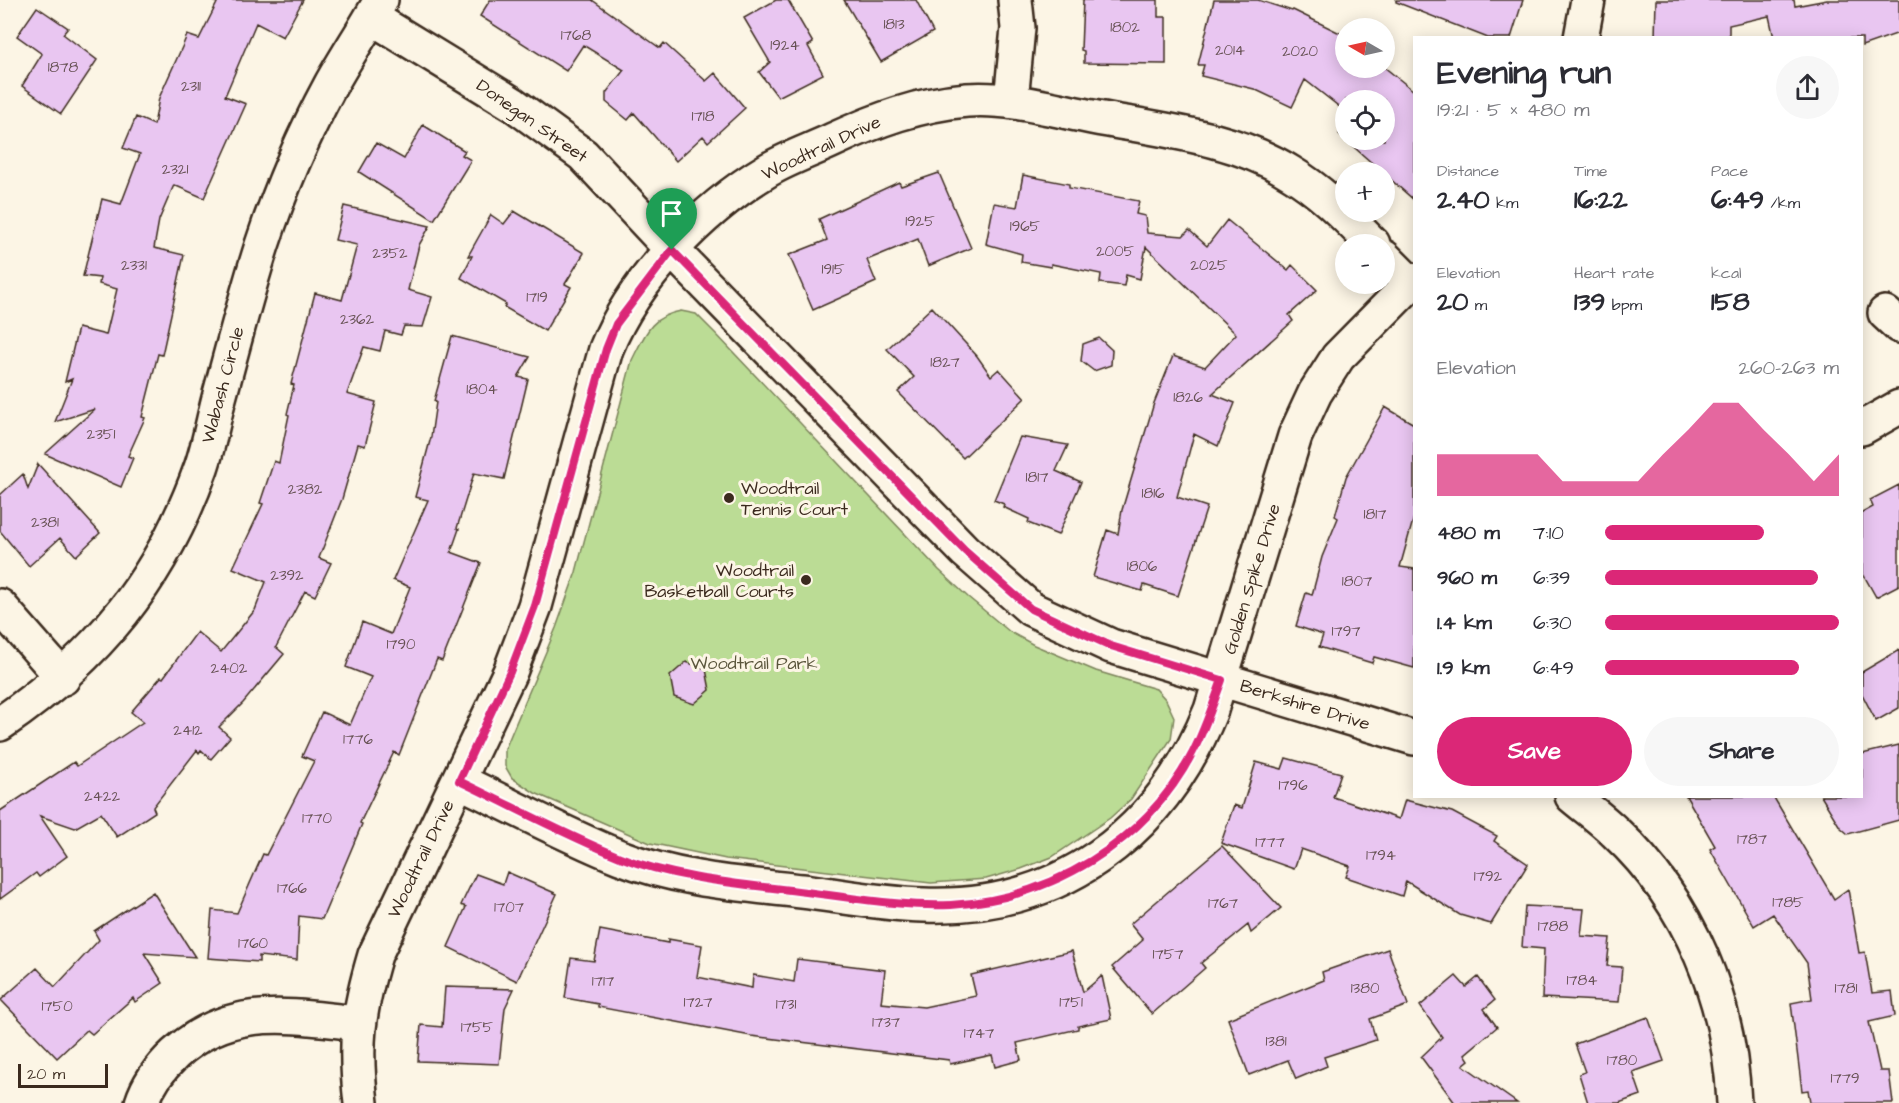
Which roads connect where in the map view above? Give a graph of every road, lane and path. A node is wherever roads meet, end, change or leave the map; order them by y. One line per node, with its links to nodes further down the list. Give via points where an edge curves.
1 (1015, 0): 5 (street, via 1018,28)
2 (1588, 0): 4 (street)
3 (376, 9): 7 (street, Donegan Street, via 583,155); 13 (street, Wabash Circle, via 330,87 288,176 260,253 201,466 182,518 153,570 118,620)
4 (1581, 36)
5 (1011, 101): 6 (street, Woodtrail Drive, via 1205,138 1250,152 1291,172 1329,200); 7 (street, Woodtrail Drive, via 968,100 918,107 873,121 769,170 724,201)
6 (1362, 234)
7 (672, 250): 14 (street, Berkshire Drive, via 965,551 1031,609 1111,646); 17 (street, Woodtrail Drive, via 613,333 591,399 535,606 510,672)
8 (1395, 266): 9 (street)
9 (1413, 282): 14 (street, Golden Spike Drive, via 1338,357 1294,436)
10 (1899, 407): 11 (street)
11 (1863, 427)
12 (0, 606): 13 (street)
13 (63, 678): 15 (street, Wabash Circle)
14 (1222, 680): 16 (street, Berkshire Drive); 17 (street, Golden Spike Drive, via 1193,752 1166,793 1136,826 1094,859 1055,881 974,903 895,903 682,876 620,857)
15 (0, 724)
16 (1413, 738)
17 (459, 781): 19 (street, Woodtrail Drive, via 375,955)
18 (1574, 798): 22 (street, via 1629,846 1680,913 1706,964 1723,1015 1733,1070)
19 (358, 1023): 20 (street, via 282,1016 253,1016 223,1023 189,1041 164,1065); 21 (street, Woodtrail Drive)
20 (142, 1103)
21 (361, 1103)
22 (1734, 1103)

